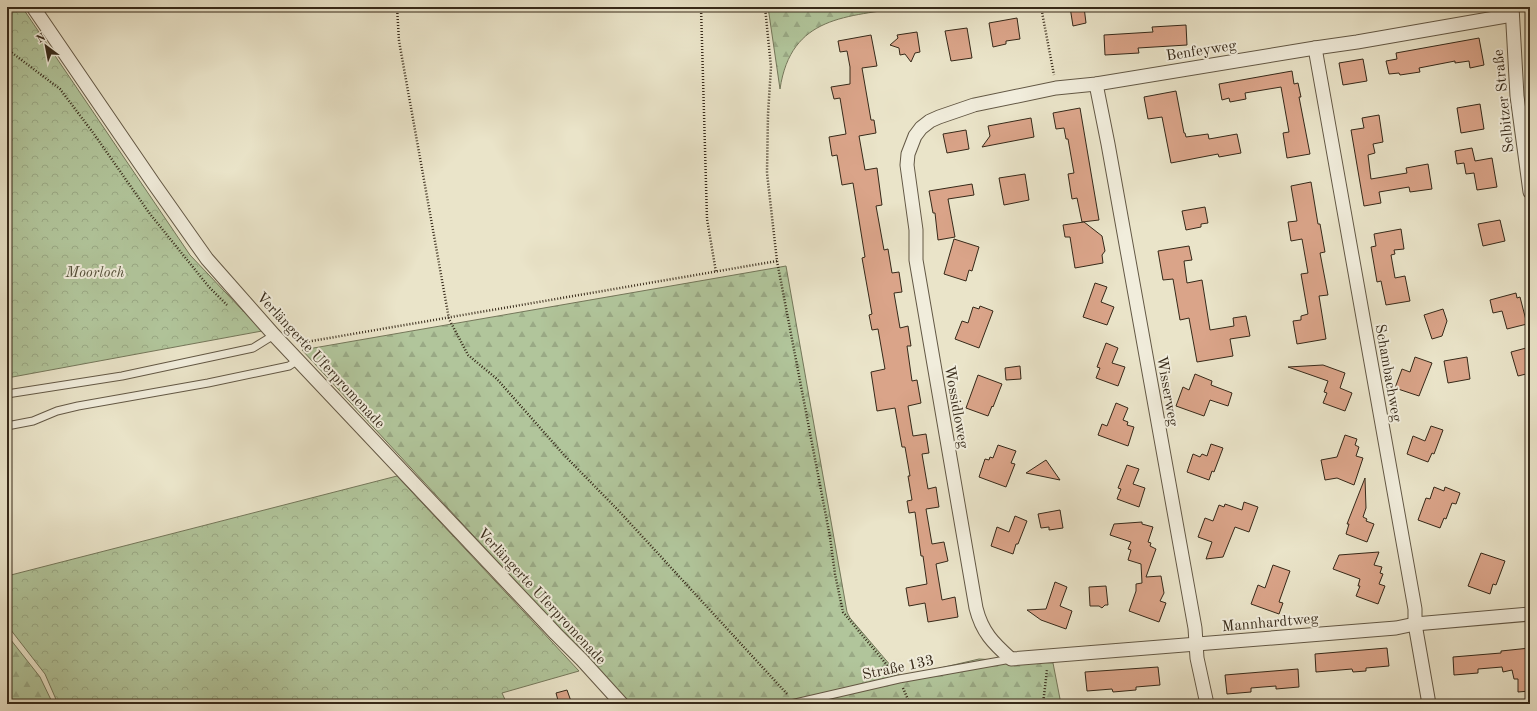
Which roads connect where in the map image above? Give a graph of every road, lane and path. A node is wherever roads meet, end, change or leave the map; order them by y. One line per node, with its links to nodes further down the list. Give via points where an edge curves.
1 (34, 7): 19 (street, Verlängerte Uferpromenade, via 182,225)
2 (397, 7): 18 (path, via 399,41)
3 (701, 7): 16 (path, via 707,219)
4 (765, 7): 15 (path, via 771,67 768,172)
5 (1041, 7): 10 (path)
6 (1512, 11): 7 (street, Benfeyweg); 14 (street, Selbitzer Straße, via 1517,96)
7 (1315, 48): 9 (street, Benfeyweg); 24 (street, Schambachweg)
8 (7, 49): 17 (path, via 60,89 150,214 209,287)
9 (1096, 84): 10 (street, Benfeyweg); 25 (street, Wisserweg, via 1110,151)
10 (1056, 88): 12 (street, Benfeyweg, via 974,105 939,117 921,128)
11 (7, 128): 13 (path)
12 (910, 148): 27 (street, Wossidloweg, via 907,165 916,230 916,260 976,608 986,635)
13 (7, 160)
14 (1530, 192)
15 (777, 262): 16 (path); 28 (path, via 843,612)
16 (716, 272): 18 (path)
17 (232, 309)
18 (449, 319): 20 (path, via 299,344); 30 (path, via 468,355 497,379)
19 (274, 335): 20 (street, Verlängerte Uferpromenade); 21 (lane, via 253,348 122,376)
20 (294, 356): 22 (lane, via 289,366 57,411 33,421); 29 (street, Verlängerte Uferpromenade)
21 (7, 394)
22 (7, 426)
23 (1530, 614): 24 (street, Mannhardtweg)
24 (1415, 624): 25 (street, Mannhardtweg, via 1396,628); 34 (street, Schambachweg)
25 (1196, 644): 26 (street, Mannhardtweg); 33 (street, Wisserweg)
26 (1048, 656): 27 (street, Mannhardtweg); 32 (path)
27 (1012, 659): 28 (lane, Straße 133)
28 (899, 679): 30 (lane, Straße 133); 31 (path)
29 (622, 704)
30 (793, 704)
31 (910, 704)
32 (1044, 704)
33 (1207, 704)
34 (1429, 704)

